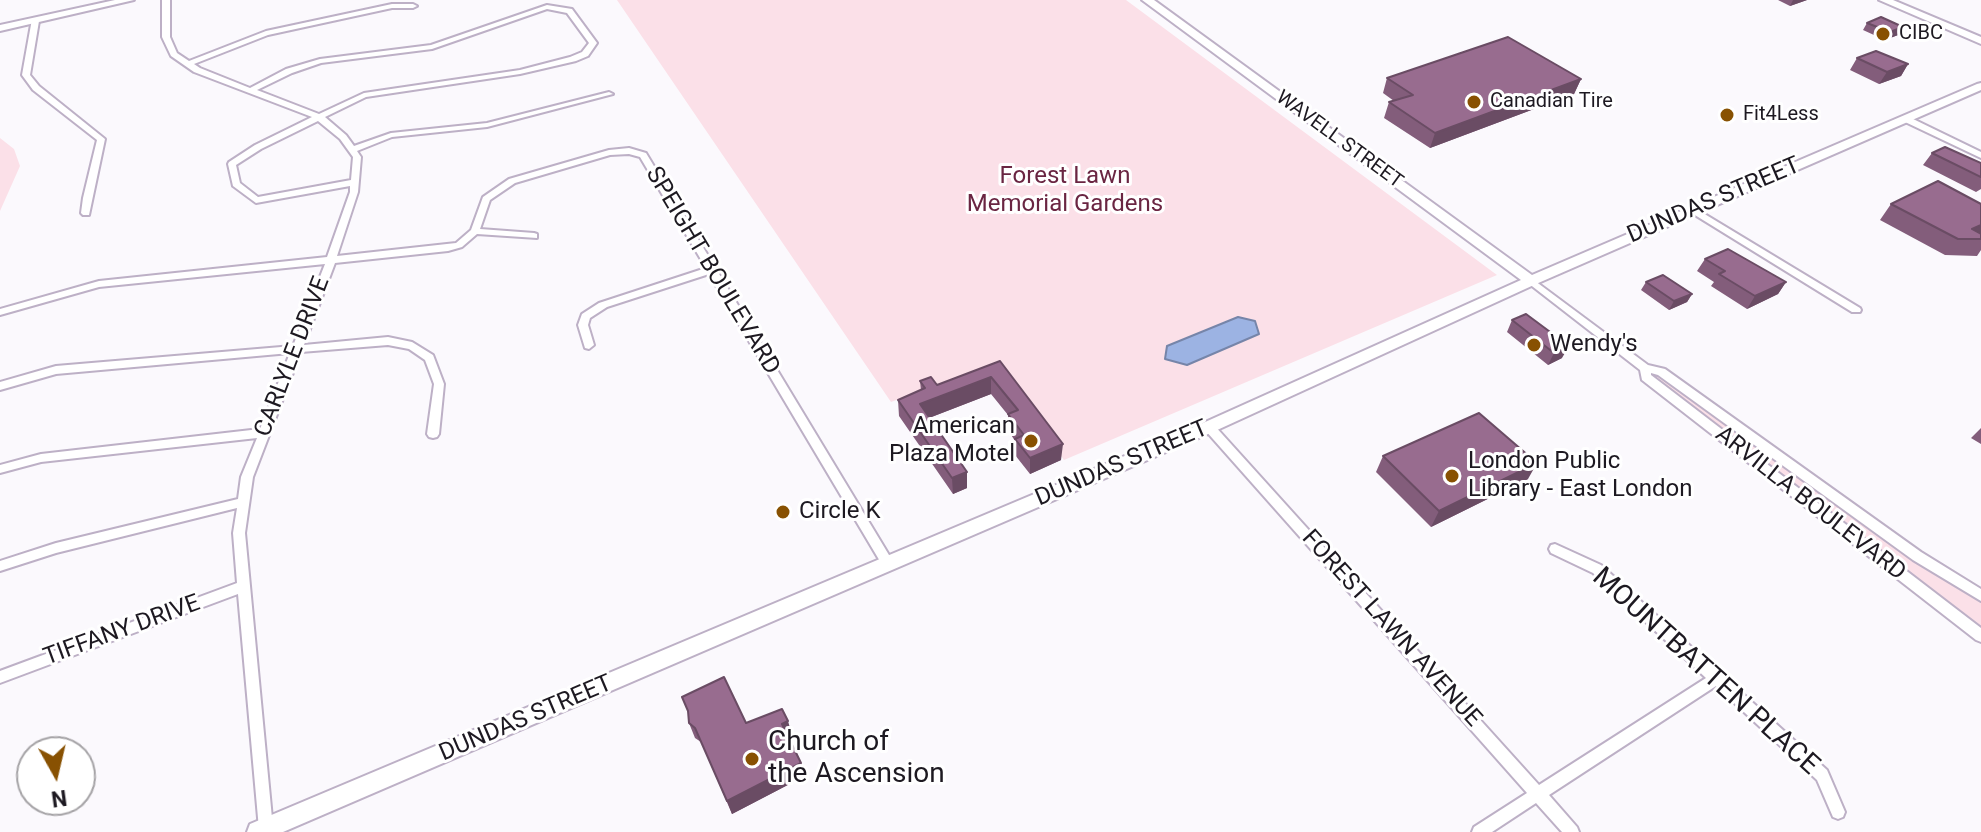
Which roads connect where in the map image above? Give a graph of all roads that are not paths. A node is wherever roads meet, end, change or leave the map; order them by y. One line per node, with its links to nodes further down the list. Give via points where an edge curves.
1 (129, 0): 6 (main road)
2 (166, 0): 9 (street, via 166,37 174,54)
3 (1147, 0): 24 (main road, WAVELL STREET)
4 (1884, 0): 8 (main road)
5 (413, 6): 9 (street, via 278,30)
6 (35, 21): 7 (main road); 19 (street, via 26,75 101,139)
7 (0, 28)
8 (1981, 41)
9 (187, 64): 11 (street)
10 (1981, 86): 14 (main road, DUNDAS STREET)
11 (251, 90): 13 (street); 13 (street, via 320,61 432,47 547,7 569,11 593,43 573,59 496,77 376,92)
12 (609, 94): 15 (street, via 487,125 391,135)
13 (319, 117): 15 (street); 17 (street, via 232,164 236,184 256,200)
14 (1906, 119): 16 (street); 18 (main road, DUNDAS STREET)
15 (352, 150): 17 (street, CARLYLE DRIVE, via 357,157)
16 (1981, 155)
17 (355, 182): 22 (street, CARLYLE DRIVE)
18 (1693, 210): 24 (main road, DUNDAS STREET); 25 (street)
19 (86, 213)
20 (475, 231): 21 (street); 22 (street, via 448,248); 23 (street, SPEIGHT BOULEVARD, via 486,199 512,181 629,151 643,155)
21 (534, 236)
22 (331, 261): 26 (street, via 99,284); 28 (street, CARLYLE DRIVE)
23 (711, 270): 27 (street, via 603,305 586,316); 37 (street, SPEIGHT BOULEVARD)
24 (1531, 281): 29 (street, ARVILLA BOULEVARD); 31 (main road, DUNDAS STREET)
25 (1856, 310)
26 (0, 312)
27 (589, 345)
28 (296, 350): 30 (street, via 56,370); 32 (street, CARLYLE DRIVE); 33 (street, via 388,341 412,346 429,358 439,384)
29 (1645, 368): 40 (street, ARVILLA BOULEVARD, via 1661,372); 41 (street, ARVILLA BOULEVARD, via 1646,377)
30 (0, 386)
31 (1209, 427): 37 (main road, DUNDAS STREET); 44 (street, FOREST LAWN AVENUE)
32 (264, 433): 34 (street, via 41,458); 35 (street, CARLYLE DRIVE)
33 (433, 434)
34 (0, 469)
35 (243, 502): 38 (street); 39 (street, CARLYLE DRIVE, via 239,533)
36 (1555, 549): 43 (street, MOUNTBATTEN PLACE, via 1597,569)
37 (888, 564): 46 (main road, DUNDAS STREET)
38 (0, 566)
39 (244, 586): 42 (street, TIFFANY DRIVE); 46 (street, CARLYLE DRIVE)
40 (1981, 596)
41 (1981, 636)
42 (0, 677)
43 (1714, 680): 44 (street); 45 (street, MOUNTBATTEN PLACE, via 1822,775)
44 (1538, 793): 47 (street); 48 (street, FOREST LAWN AVENUE)
45 (1838, 812)
46 (262, 830)
47 (1479, 832)
48 (1572, 832)

